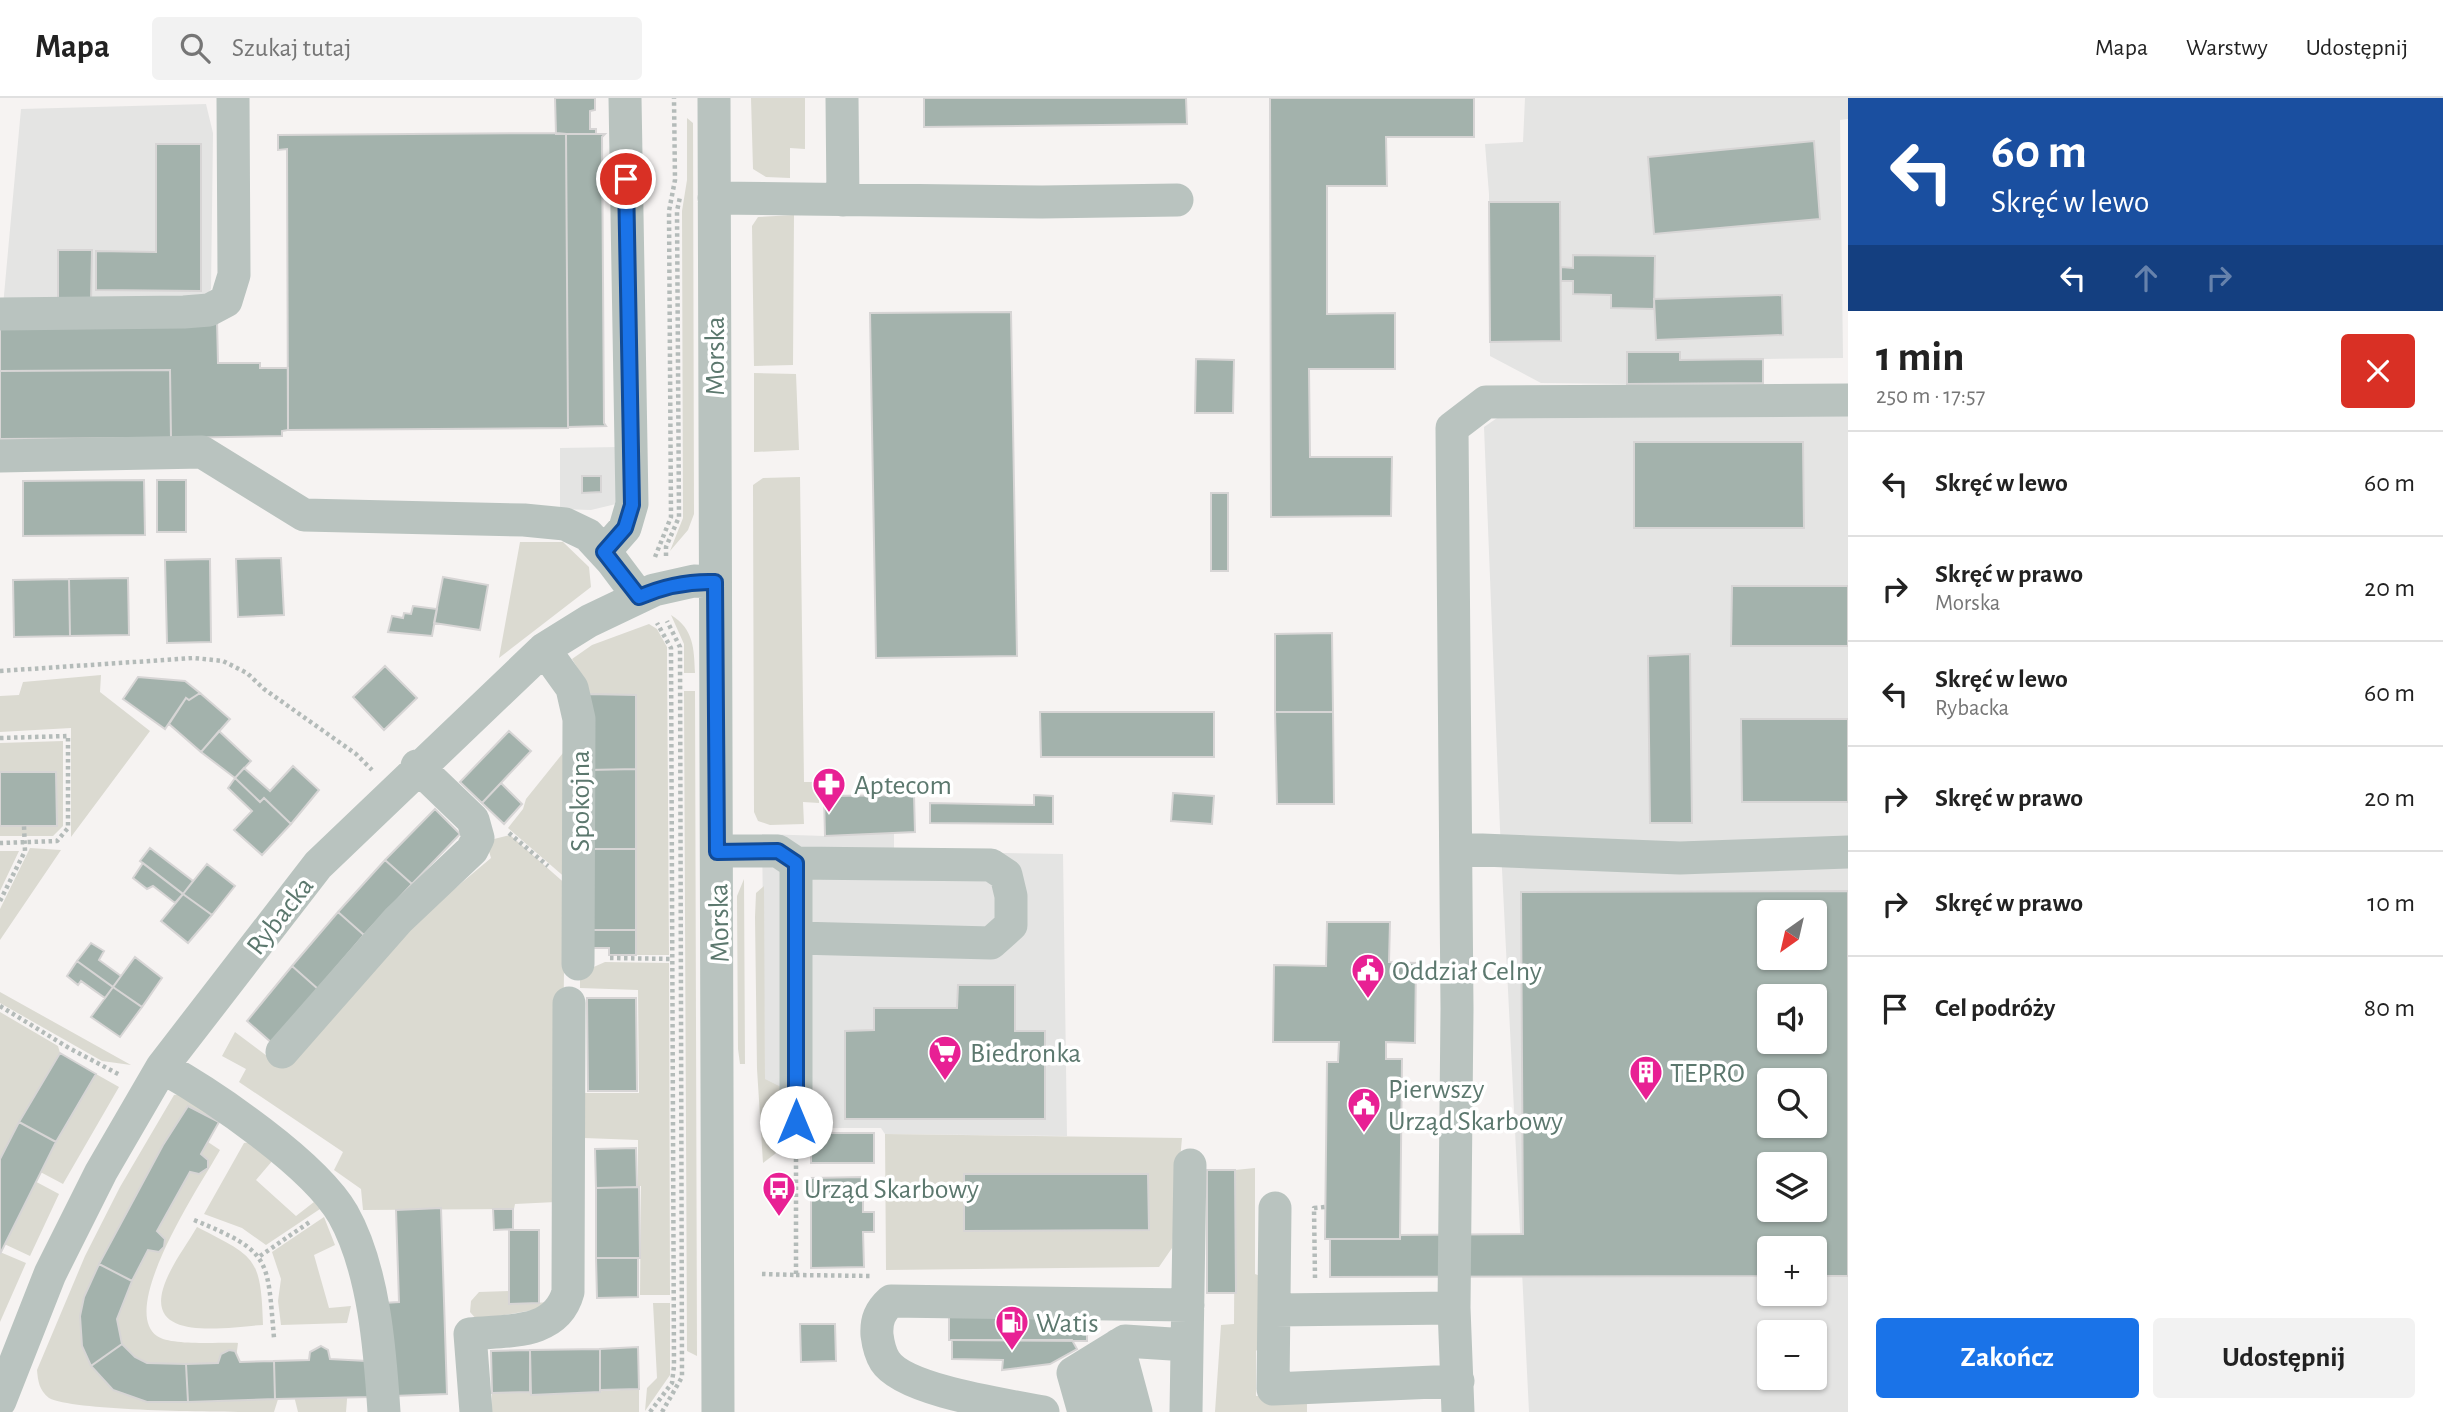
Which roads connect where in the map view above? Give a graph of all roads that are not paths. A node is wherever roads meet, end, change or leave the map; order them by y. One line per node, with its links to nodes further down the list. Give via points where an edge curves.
1 (233, 98): 8 (street, via 234,275 226,301 209,310 184,313)
2 (625, 98): 11 (street, via 632,505 625,528)
3 (714, 98): 5 (street, Morska)
4 (842, 98): 6 (street)
5 (714, 198): 6 (street); 12 (street, Morska)
6 (843, 200): 7 (street)
7 (1177, 200)
8 (0, 314)
9 (1848, 400): 16 (street, via 1486,402 1452,428)
10 (0, 456): 11 (street, via 202,452 304,515 565,524 588,535)
11 (604, 552): 13 (street)
12 (715, 582): 13 (street, Rybacka, via 667,586); 17 (street, Morska)
13 (653, 608): 14 (street, Rybacka, via 589,621)
14 (544, 649): 15 (street, Rybacka); 21 (street, Spokojna, via 572,688 579,719)
15 (417, 766): 23 (street, via 473,820 478,838 472,850 398,920); 24 (street, Rybacka, via 318,864)
16 (1457, 849): 18 (street, via 1680,858); 29 (street)
17 (717, 852): 19 (street, via 778,851); 40 (street, Morska)
18 (1848, 852)
19 (796, 863): 20 (street); 20 (street, via 990,865 1006,875 1011,896 1011,925 991,943)
20 (797, 938): 25 (street)
21 (578, 961)
22 (569, 1003): 39 (street, via 568,1292 562,1309 543,1325 470,1334)
23 (282, 1052)
24 (155, 1078): 36 (street, Rybacka, via 50,1274); 38 (street, via 279,1149 336,1204 358,1253 373,1307)
25 (796, 1122)
26 (1190, 1165): 28 (street)
27 (1275, 1208): 30 (street)
28 (1188, 1305): 32 (street, via 891,1301 876,1324); 33 (street)
29 (1454, 1308): 30 (street); 35 (street)
30 (1274, 1310): 35 (street, via 1273,1389)
31 (947, 1324): 32 (street, via 907,1324 887,1333)
32 (878, 1344): 37 (street, via 885,1362 909,1379 962,1397)
33 (1187, 1345): 34 (street); 44 (street)
34 (1102, 1349): 37 (street); 41 (street); 42 (street); 43 (street)
35 (1458, 1397)
36 (0, 1401)
37 (1033, 1410)
38 (384, 1412)
39 (476, 1412)
40 (718, 1412)
41 (1084, 1412)
42 (1111, 1412)
43 (1136, 1412)
44 (1186, 1412)

